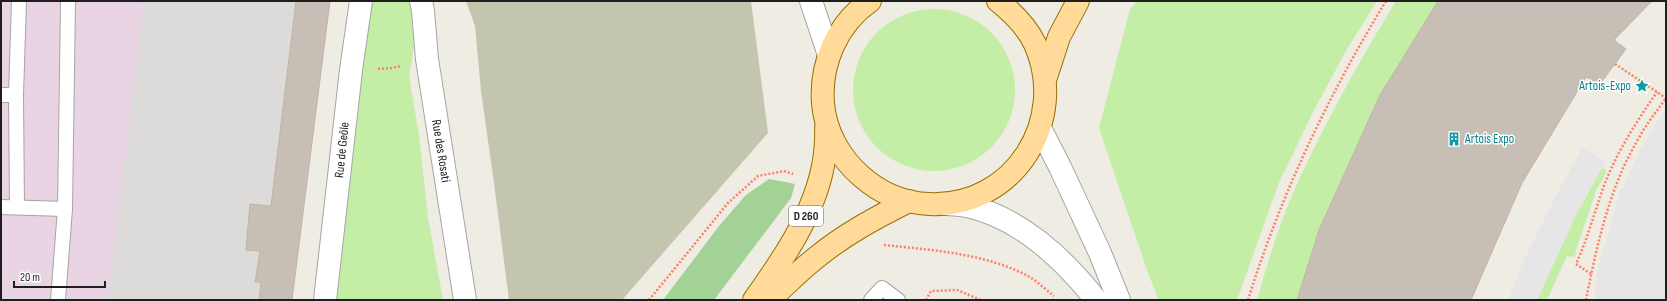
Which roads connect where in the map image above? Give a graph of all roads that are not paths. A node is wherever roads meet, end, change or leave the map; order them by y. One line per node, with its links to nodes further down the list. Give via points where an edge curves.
1 (19, 1): 12 (lane)
2 (68, 1): 19 (lane)
3 (361, 1): 21 (street, Rue de Geôle)
4 (421, 1): 22 (street, Rue des Rosati, via 427,59)
5 (811, 1): 9 (street)
6 (870, 1): 9 (main road, via 846,23)
7 (998, 1): 10 (main road, via 1016,17 1030,36 1041,62)
8 (1078, 1): 10 (main road, via 1059,37)
9 (829, 55): 13 (main road, via 824,71 823,88)
10 (1045, 81): 14 (main road, via 1045,105)
11 (1, 95): 12 (lane)
12 (16, 95): 18 (lane)
13 (826, 121): 15 (main road, via 834,142 853,169 882,192); 23 (main road, D 260, via 825,161 817,191 802,222)
14 (1040, 128): 16 (main road, via 1021,162 1000,183 974,197); 28 (street, via 1100,253)
15 (909, 201): 16 (main road); 24 (main road, via 860,227 817,257)
16 (945, 204): 27 (street, via 967,206 985,212 1026,233 1071,271)
17 (1, 207): 18 (lane)
18 (18, 207): 19 (lane)
19 (65, 209): 20 (lane)
20 (58, 300)
21 (325, 300)
22 (465, 300)
23 (754, 300)
24 (769, 300)
25 (871, 300): 26 (lane, via 882,288)
26 (898, 300)
27 (1096, 300)
28 (1119, 300)

